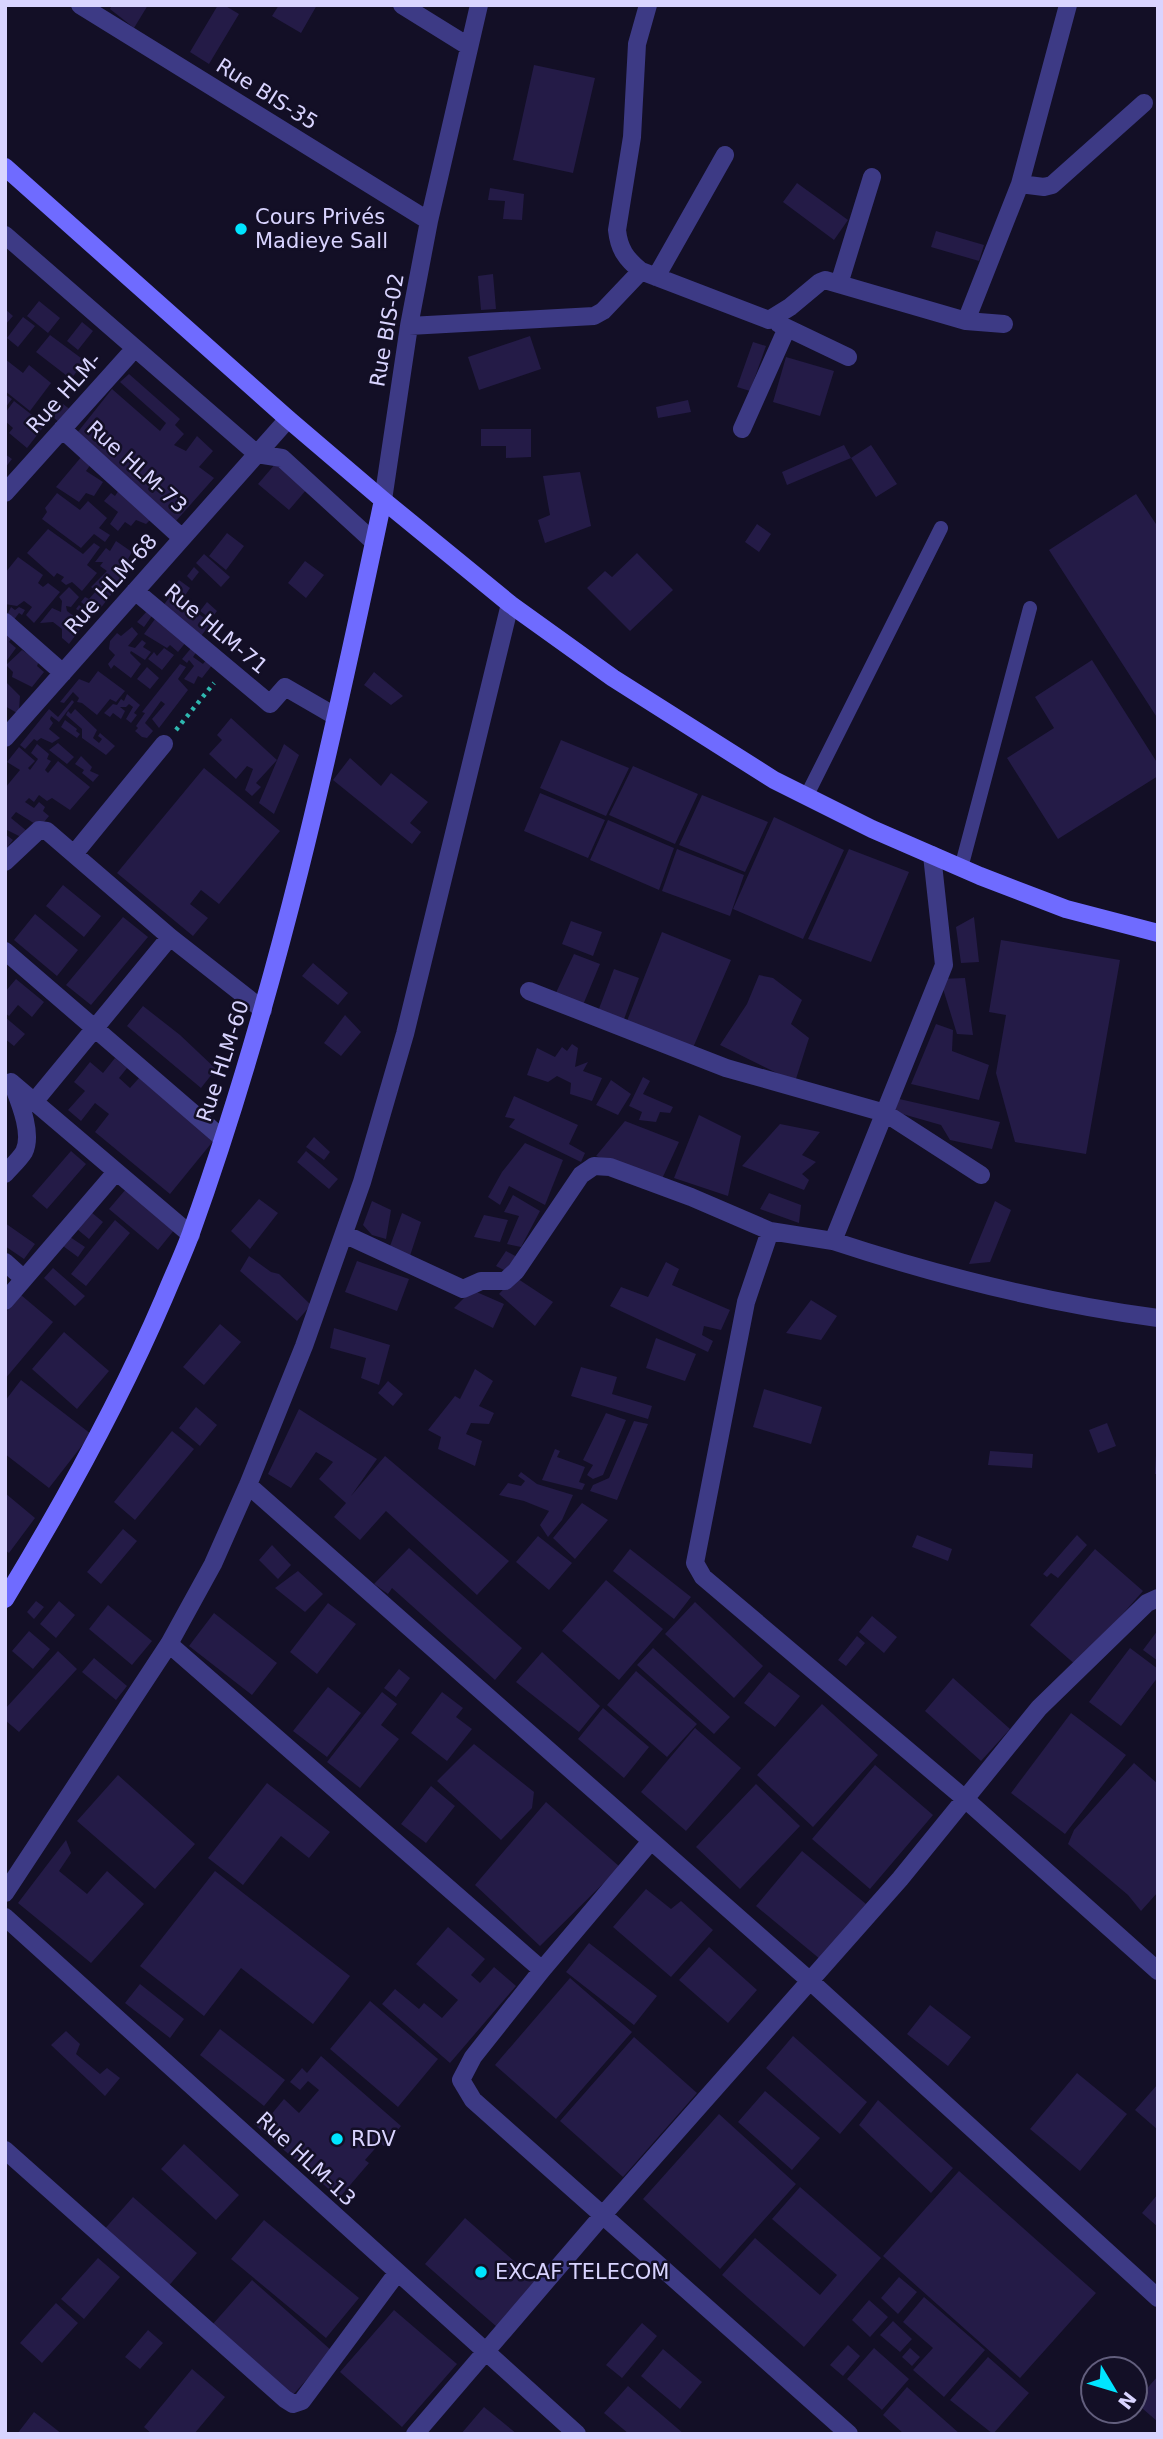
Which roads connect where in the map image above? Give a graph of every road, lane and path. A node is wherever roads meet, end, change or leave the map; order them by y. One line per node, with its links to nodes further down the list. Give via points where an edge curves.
1 (80, 5): 12 (street, Rue BIS-35)
2 (402, 5): 6 (street)
3 (479, 5): 6 (street, Rue BIS-02)
4 (648, 5): 15 (street, via 636,44 632,137 617,230 625,255)
5 (1068, 5): 11 (street)
6 (468, 46): 12 (street, Rue BIS-02)
7 (1144, 103): 11 (street, via 1052,185)
8 (724, 155): 15 (street)
9 (8, 175): 24 (street)
10 (872, 177): 16 (street)
11 (1020, 184): 18 (street)
12 (429, 220): 20 (street, Rue BIS-02)
13 (5, 235): 27 (street)
14 (5, 250): 22 (street)
15 (648, 274): 17 (street); 20 (street, via 594,316)
16 (839, 284): 17 (street, via 820,282); 18 (street)
17 (769, 320): 21 (street)
18 (966, 320): 19 (street)
19 (1004, 324)
20 (409, 326): 29 (street, Rue BIS-02)
21 (787, 328): 23 (street); 26 (street)
22 (128, 356): 25 (street, Rue HLM-); 27 (street)
23 (848, 357)
24 (288, 419): 27 (street, Rue HLM-68); 29 (street)
25 (62, 429): 28 (street, Rue HLM-); 31 (street, Rue HLM-73)
26 (742, 429)
27 (253, 458): 31 (street, Rue HLM-68); 32 (street, via 282,458)
28 (5, 493)
29 (383, 500): 32 (street, Rue HLM-60); 34 (street)
30 (942, 528): 42 (lane)
31 (182, 538): 33 (street, Rue HLM-68)
32 (374, 542): 39 (street, Rue HLM-60)
33 (135, 592): 37 (street, Rue HLM-71); 38 (street, Rue HLM-68)
34 (510, 604): 42 (street, via 685,726); 61 (street, via 405,1034)
35 (1030, 608): 46 (lane)
36 (5, 622): 38 (street)
37 (227, 667): 39 (street, Rue HLM-71, via 270,704 285,688); 41 (path)
38 (63, 673): 40 (street, Rue HLM-68)
39 (335, 716): 51 (street, Rue HLM-60)
40 (5, 738)
41 (164, 744): 43 (street)
42 (806, 797): 44 (street)
43 (74, 854): 45 (street, via 47,831 39,830); 48 (street)
44 (932, 855): 46 (street); 55 (street, via 944,965)
45 (5, 862)
46 (961, 868): 47 (street, via 1066,909)
47 (1158, 933)
48 (170, 937): 51 (street); 52 (street)
49 (5, 951): 52 (street)
50 (529, 991): 55 (street, via 726,1068)
51 (263, 1010): 56 (street, Rue HLM-60)
52 (95, 1028): 54 (street); 56 (street)
53 (8, 1080): 54 (street); 57 (street, via 24,1113 26,1140 25,1150)
54 (34, 1102): 58 (street)
55 (885, 1113): 59 (street); 63 (street)
56 (222, 1139): 62 (street, Rue HLM-60)
57 (10, 1168)
58 (116, 1172): 62 (street); 65 (street)
59 (981, 1174)
60 (770, 1231): 61 (street, via 610,1167 594,1166 581,1175 505,1281 481,1281 463,1289); 63 (street); 72 (street, via 746,1302 695,1563 703,1577)
61 (344, 1234): 68 (street)
62 (191, 1235): 70 (street, Rue HLM-60, via 142,1349 90,1452)
63 (833, 1241): 67 (street, via 954,1278)
64 (5, 1262): 65 (street)
65 (24, 1279): 66 (street)
66 (5, 1301)
67 (1158, 1318)
68 (248, 1485): 71 (street, via 213,1564); 73 (street)
69 (1158, 1598): 72 (street, via 1147,1603 1039,1708)
70 (5, 1599)
71 (169, 1644): 74 (street); 76 (street)
72 (964, 1798): 77 (street); 78 (street, via 900,1879)
73 (651, 1841): 76 (street); 78 (street)
74 (5, 1893)
75 (5, 1917): 81 (street, Rue HLM-13)
76 (542, 1970): 80 (street, via 473,2057 461,2080 473,2100)
77 (1158, 1971)
78 (809, 1980): 80 (street); 82 (street)
79 (5, 2150): 81 (street, via 293,2404 302,2401)
80 (602, 2216): 83 (street); 86 (street)
81 (397, 2273): 83 (street, Rue HLM-13)
82 (1158, 2298)
83 (484, 2351): 84 (street); 85 (street, Rue HLM-13)
84 (415, 2434)
85 (577, 2434)
86 (849, 2434)

